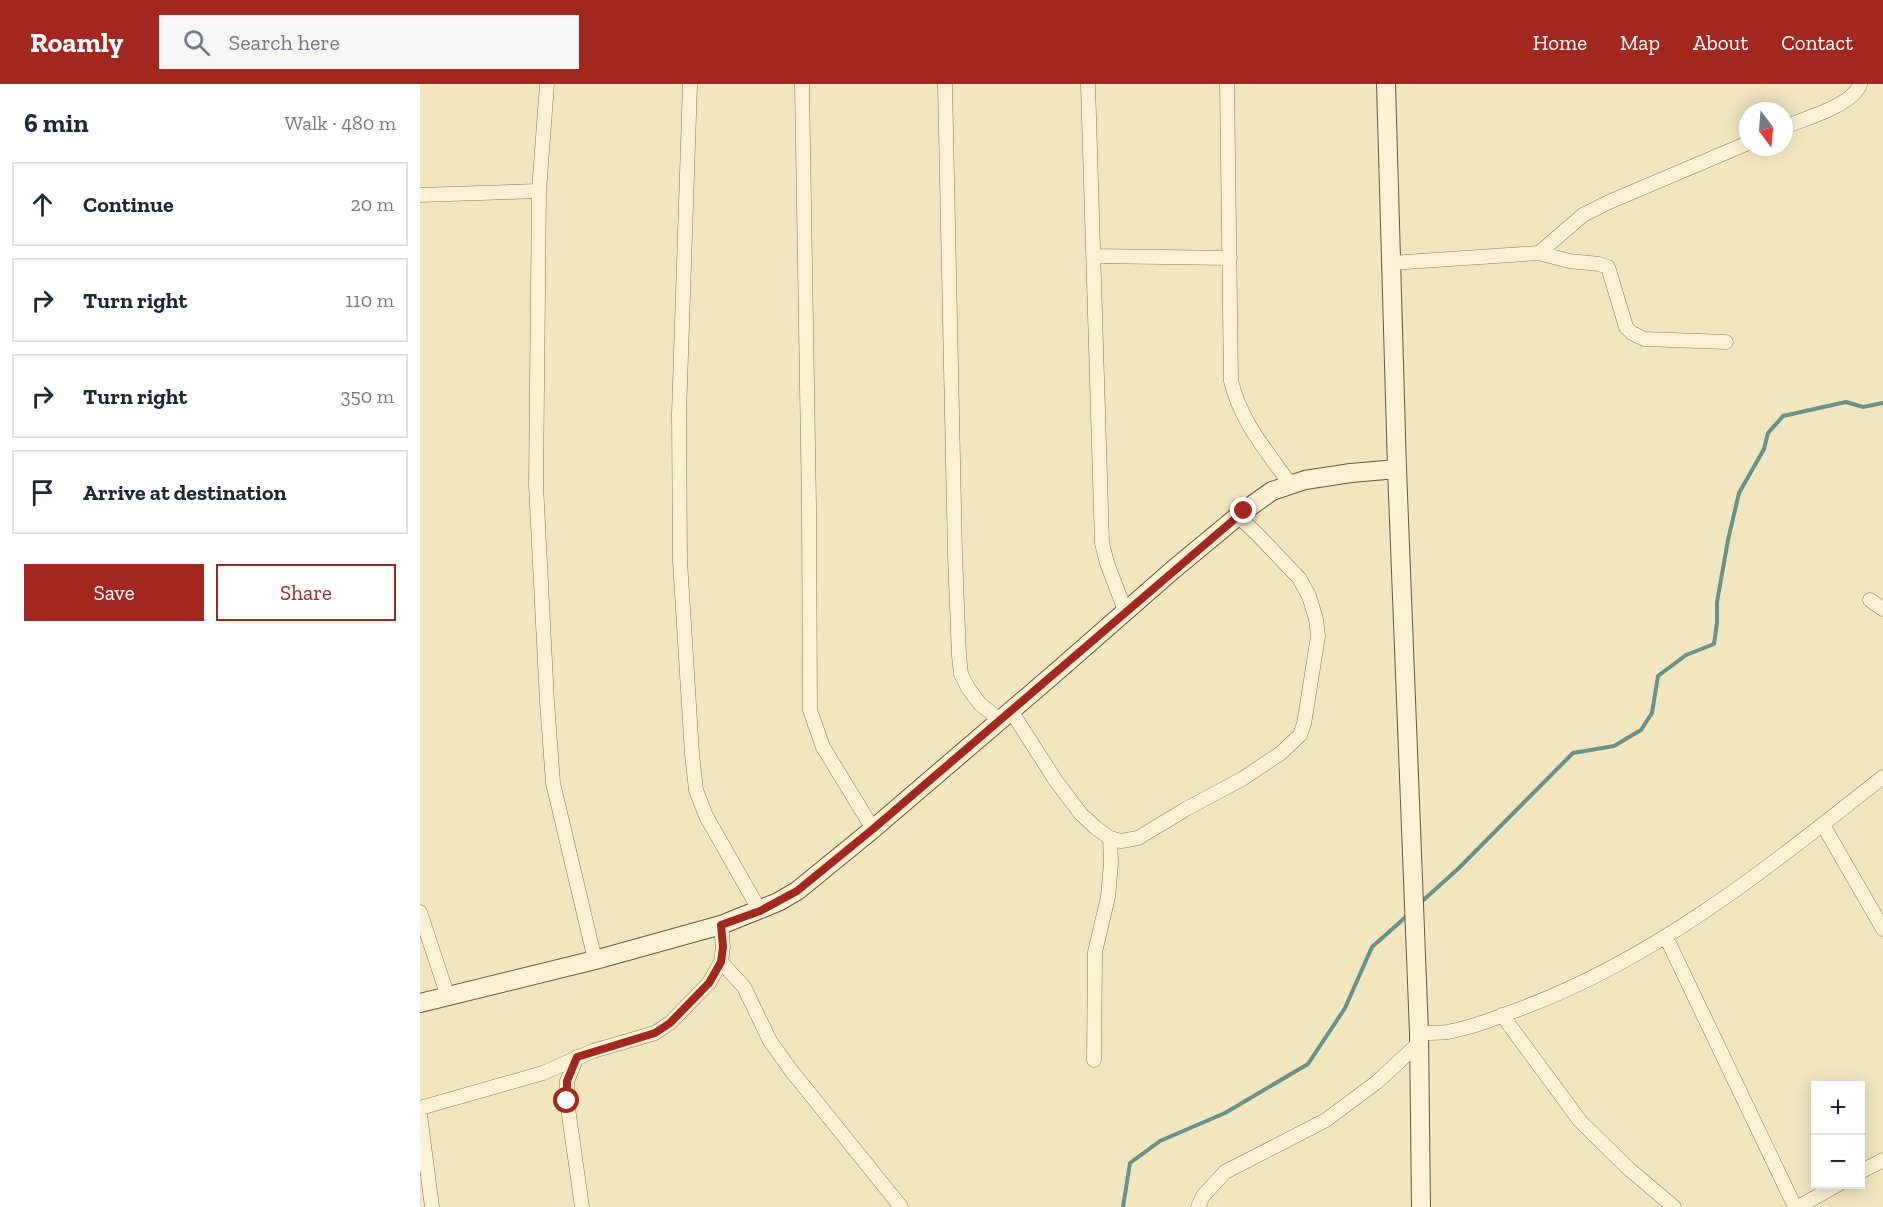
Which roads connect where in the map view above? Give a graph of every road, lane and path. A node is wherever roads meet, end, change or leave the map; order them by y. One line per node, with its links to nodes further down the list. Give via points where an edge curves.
1 (547, 84): 11 (street)
2 (690, 84): 29 (street, via 679,414 680,561 692,754 696,789 706,816)
3 (802, 84): 27 (street, via 810,710 823,747)
4 (945, 84): 24 (street, via 959,656 961,674 980,704)
5 (1088, 84): 14 (street)
6 (1227, 84): 15 (street)
7 (1386, 84): 16 (street)
8 (1860, 84): 9 (street, via 1859,90 1845,100)
9 (1793, 124)
10 (1739, 147): 13 (street, via 1583,215)
11 (539, 191): 12 (street); 34 (street, via 536,485 553,783)
12 (420, 195)
13 (1539, 253): 16 (street); 17 (street, via 1608,267 1626,327 1644,339)
14 (1094, 256): 15 (street); 23 (street, via 1102,543)
15 (1230, 258): 19 (street, via 1230,381 1235,401)
16 (1391, 263): 18 (street)
17 (1726, 342)
18 (1397, 469): 19 (street); 39 (street)
19 (1290, 484): 20 (street, via 1272,491)
20 (1238, 516): 23 (street); 28 (street, via 1299,578 1316,619 1318,636 1308,710 1300,735 1242,779 1138,838)
21 (1870, 600): 22 (street)
22 (1883, 609)
23 (1126, 613): 24 (street)
24 (1006, 715): 27 (street); 28 (street, via 1081,814)
25 (1883, 777): 26 (street)
26 (1823, 825): 32 (street); 33 (street)
27 (873, 829): 29 (street, via 797,891)
28 (1110, 838): 41 (street, via 1108,897 1095,952)
29 (760, 911): 31 (street)
30 (420, 912): 36 (street)
31 (721, 925): 34 (street); 35 (street)
32 (1883, 929)
33 (1666, 938): 38 (street, via 1569,989); 53 (street)
34 (594, 960): 36 (street)
35 (721, 962): 40 (street, via 709,983 655,1033); 49 (street, via 744,987 770,1041 790,1070)
36 (448, 997): 37 (street)
37 (420, 1003)
38 (1502, 1015): 39 (street); 52 (street, via 1580,1120)
39 (1419, 1038): 50 (street, via 1377,1082 1326,1120 1225,1172); 51 (street)
40 (577, 1057): 42 (street, via 543,1073); 48 (street, via 567,1081 567,1101)
41 (1094, 1060)
42 (420, 1107)
43 (420, 1115): 47 (street)
44 (1883, 1160): 45 (street)
45 (1865, 1169)
46 (1831, 1189): 53 (street)
47 (432, 1207)
48 (582, 1207)
49 (901, 1207)
50 (1198, 1207)
51 (1420, 1207)
52 (1674, 1207)
53 (1797, 1207)

